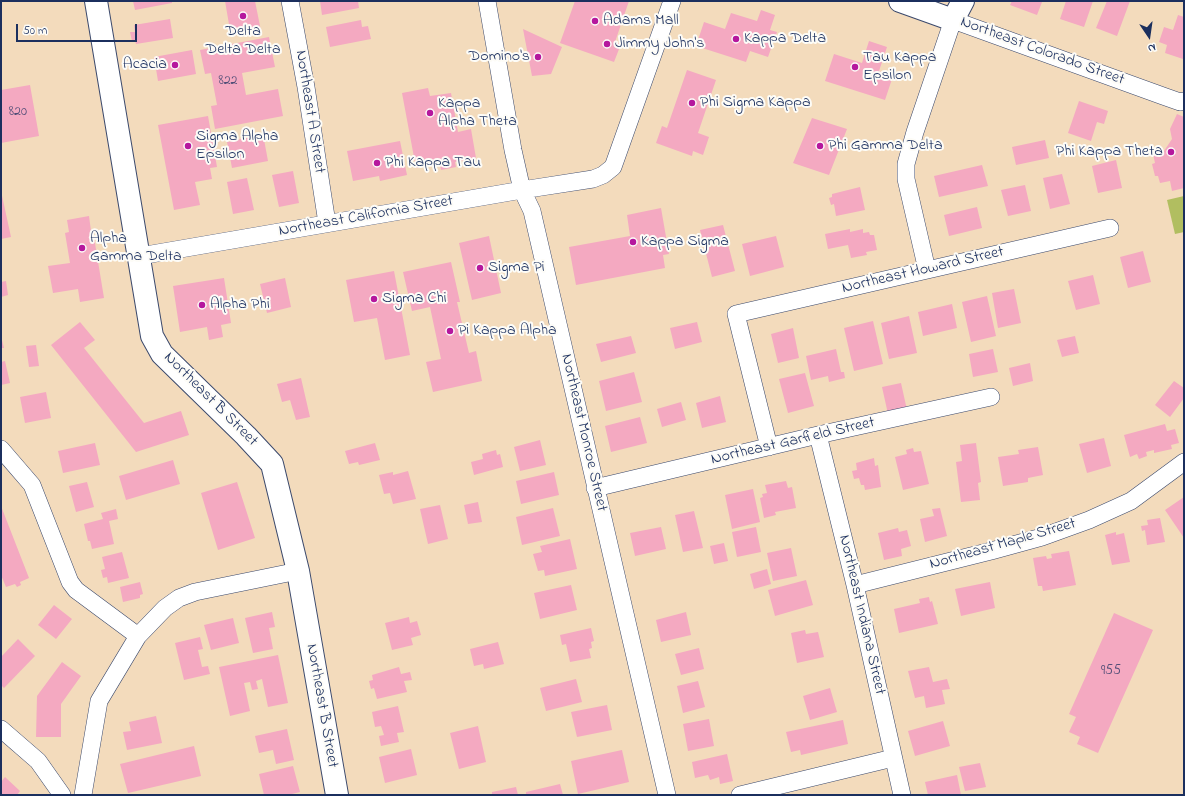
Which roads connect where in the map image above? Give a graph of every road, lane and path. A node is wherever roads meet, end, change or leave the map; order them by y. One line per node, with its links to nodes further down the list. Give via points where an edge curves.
1 (96, 1): 12 (street, Northeast B Street)
2 (290, 1): 10 (street, Northeast A Street)
3 (488, 1): 9 (street, Northeast Monroe Street, via 510,136)
4 (672, 1): 9 (street, Northeast California Street, via 613,167 593,179)
5 (900, 1): 7 (street, Northeast Colorado Street)
6 (963, 1): 7 (street)
7 (953, 20): 8 (street, Northeast Colorado Street, via 1180,102); 13 (street, via 906,164 906,179)
8 (1184, 101)
9 (522, 190): 10 (street, Northeast California Street); 19 (street, Northeast Monroe Street, via 532,211)
10 (327, 223): 12 (street, Northeast California Street)
11 (1110, 228): 13 (street, Northeast Howard Street)
12 (140, 256): 20 (street, Northeast B Street, via 152,336 162,354 272,464)
13 (927, 270): 16 (street, Northeast Howard Street, via 736,314)
14 (991, 397): 15 (street, Northeast Garfield Street)
15 (818, 435): 16 (street, Northeast Garfield Street); 21 (street, Northeast Indiana Street)
16 (769, 447): 19 (street, Northeast Garfield Street)
17 (1, 450): 22 (street, via 32,485 70,582 76,590)
18 (1184, 462): 21 (street, Northeast Maple Street, via 1131,501 1089,520 1042,537)
19 (595, 488): 28 (street, Northeast Monroe Street)
20 (298, 571): 22 (street, via 195,592 179,598 165,608); 27 (street, Northeast B Street)
21 (855, 585): 24 (street, Northeast Indiana Street)
22 (138, 636): 26 (street, via 99,701)
23 (1, 729): 25 (street, via 38,761)
24 (893, 758): 29 (street); 30 (street, Northeast Indiana Street)
25 (62, 795)
26 (83, 795)
27 (337, 795)
28 (667, 795)
29 (740, 795)
30 (902, 795)

